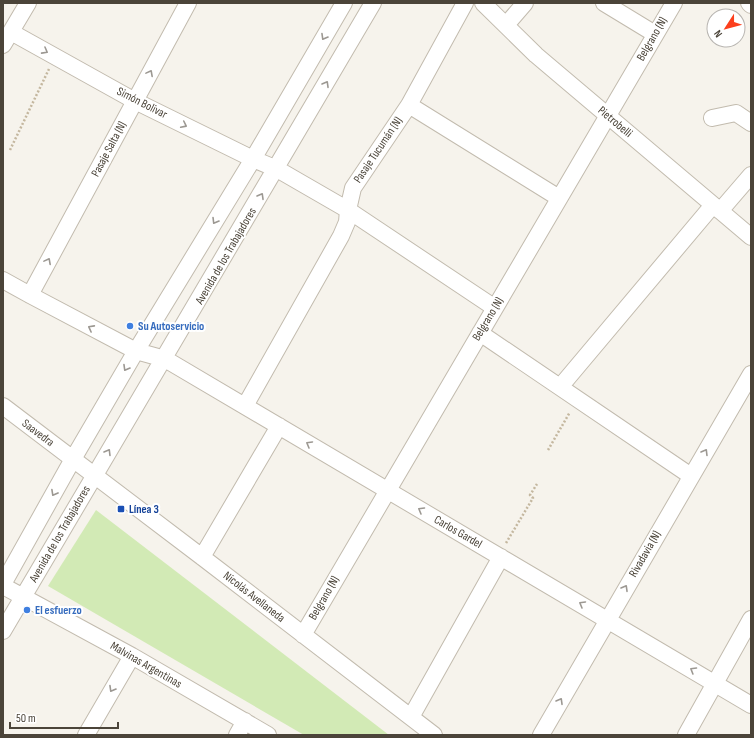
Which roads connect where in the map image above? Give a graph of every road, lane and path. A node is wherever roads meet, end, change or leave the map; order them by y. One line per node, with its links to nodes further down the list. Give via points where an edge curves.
1 (28, 3): 12 (street)
2 (188, 3): 14 (street, Pasaje Salta (N), one-way to 2)
3 (344, 3): 20 (street, Avenida de los Trabajadores, one-way to 20)
4 (373, 3): 21 (street, Avenida de los Trabajadores, one-way to 4)
5 (465, 3): 15 (street, Pasaje Tucumán (N))
6 (483, 3): 10 (street, Pietrobelli)
7 (525, 3): 10 (street)
8 (604, 3): 11 (street)
9 (674, 3): 11 (street, Belgrano (N))
10 (506, 25): 16 (street, Pietrobelli, via 536,55)
11 (655, 34): 16 (street, Belgrano (N))
12 (7, 38): 13 (street, Simón Bolivar, one-way to 13)
13 (55, 56): 14 (street, Simón Bolivar); 19 (path)
14 (135, 101): 20 (street, Simón Bolivar, one-way to 20); 28 (street, Pasaje Salta (N), one-way to 14)
15 (409, 105): 23 (street); 25 (street, Pasaje Tucumán (N), via 353,188)
16 (608, 115): 23 (street, Belgrano (N)); 24 (street, Pietrobelli)
17 (712, 118): 18 (street, via 736,114)
18 (751, 122)
19 (10, 150)
20 (253, 159): 21 (street, Simón Bolivar); 31 (street, Avenida de los Trabajadores, one-way to 31)
21 (277, 169): 25 (street, Simón Bolivar); 32 (street, Avenida de los Trabajadores, one-way to 21)
22 (751, 175): 24 (street)
23 (559, 198): 29 (street, Belgrano (N))
24 (717, 208): 26 (street, Pietrobelli); 34 (street)
25 (348, 210): 29 (street, Simón Bolivar); 37 (street, Pasaje Tucumán (N), via 347,222 341,236)
26 (751, 236)
27 (3, 280): 28 (street, Carlos Gardel)
28 (30, 296): 31 (street, Carlos Gardel, one-way to 28)
29 (495, 308): 30 (street, Belgrano (N))
30 (480, 333): 34 (street); 44 (street, Belgrano (N))
31 (136, 351): 32 (street, Carlos Gardel); 40 (street, Avenida de los Trabajadores, one-way to 40)
32 (165, 359): 37 (street, Carlos Gardel); 41 (street, Avenida de los Trabajadores, one-way to 32)
33 (751, 374): 42 (street, Rivadavia (N), one-way to 33)
34 (560, 387): 35 (street)
35 (578, 399): 39 (path); 42 (street)
36 (3, 406): 40 (street, Saavedra)
37 (245, 406): 38 (street, Carlos Gardel)
38 (279, 426): 44 (street, Carlos Gardel, one-way to 38); 46 (street)
39 (548, 450)
40 (73, 459): 41 (street, Nicolás Avellaneda); 47 (street, Avenida de los Trabajadores, one-way to 47)
41 (94, 475): 46 (street, Nicolás Avellaneda); 48 (street, Avenida de los Trabajadores)
42 (691, 476): 49 (street, Rivadavia (N), one-way to 42)
43 (537, 484): 45 (path, via 530,495 533,498)
44 (388, 490): 45 (street, Carlos Gardel, one-way to 44); 52 (street, Belgrano (N))
45 (500, 556): 49 (street, Carlos Gardel, one-way to 45); 56 (street)
46 (202, 557): 52 (street, Nicolás Avellaneda)
47 (3, 585): 48 (street, Malvinas Argentinas)
48 (23, 597): 51 (street, Avenida de los Trabajadores); 53 (street, Malvinas Argentinas)
49 (607, 619): 54 (street, Carlos Gardel, one-way to 49); 61 (street, Rivadavia (N), one-way to 49)
50 (751, 619): 54 (street)
51 (3, 631)
52 (303, 634): 56 (street, Nicolás Avellaneda)
53 (132, 656): 57 (street, Malvinas Argentinas); 58 (street, one-way to 58)
54 (714, 683): 55 (street, Carlos Gardel); 62 (street)
55 (751, 705)
56 (411, 717): 60 (street, Nicolás Avellaneda)
57 (241, 728): 59 (street, Malvinas Argentinas)
58 (86, 735)
59 (268, 735)
60 (434, 735)
61 (541, 735)
62 (686, 735)

